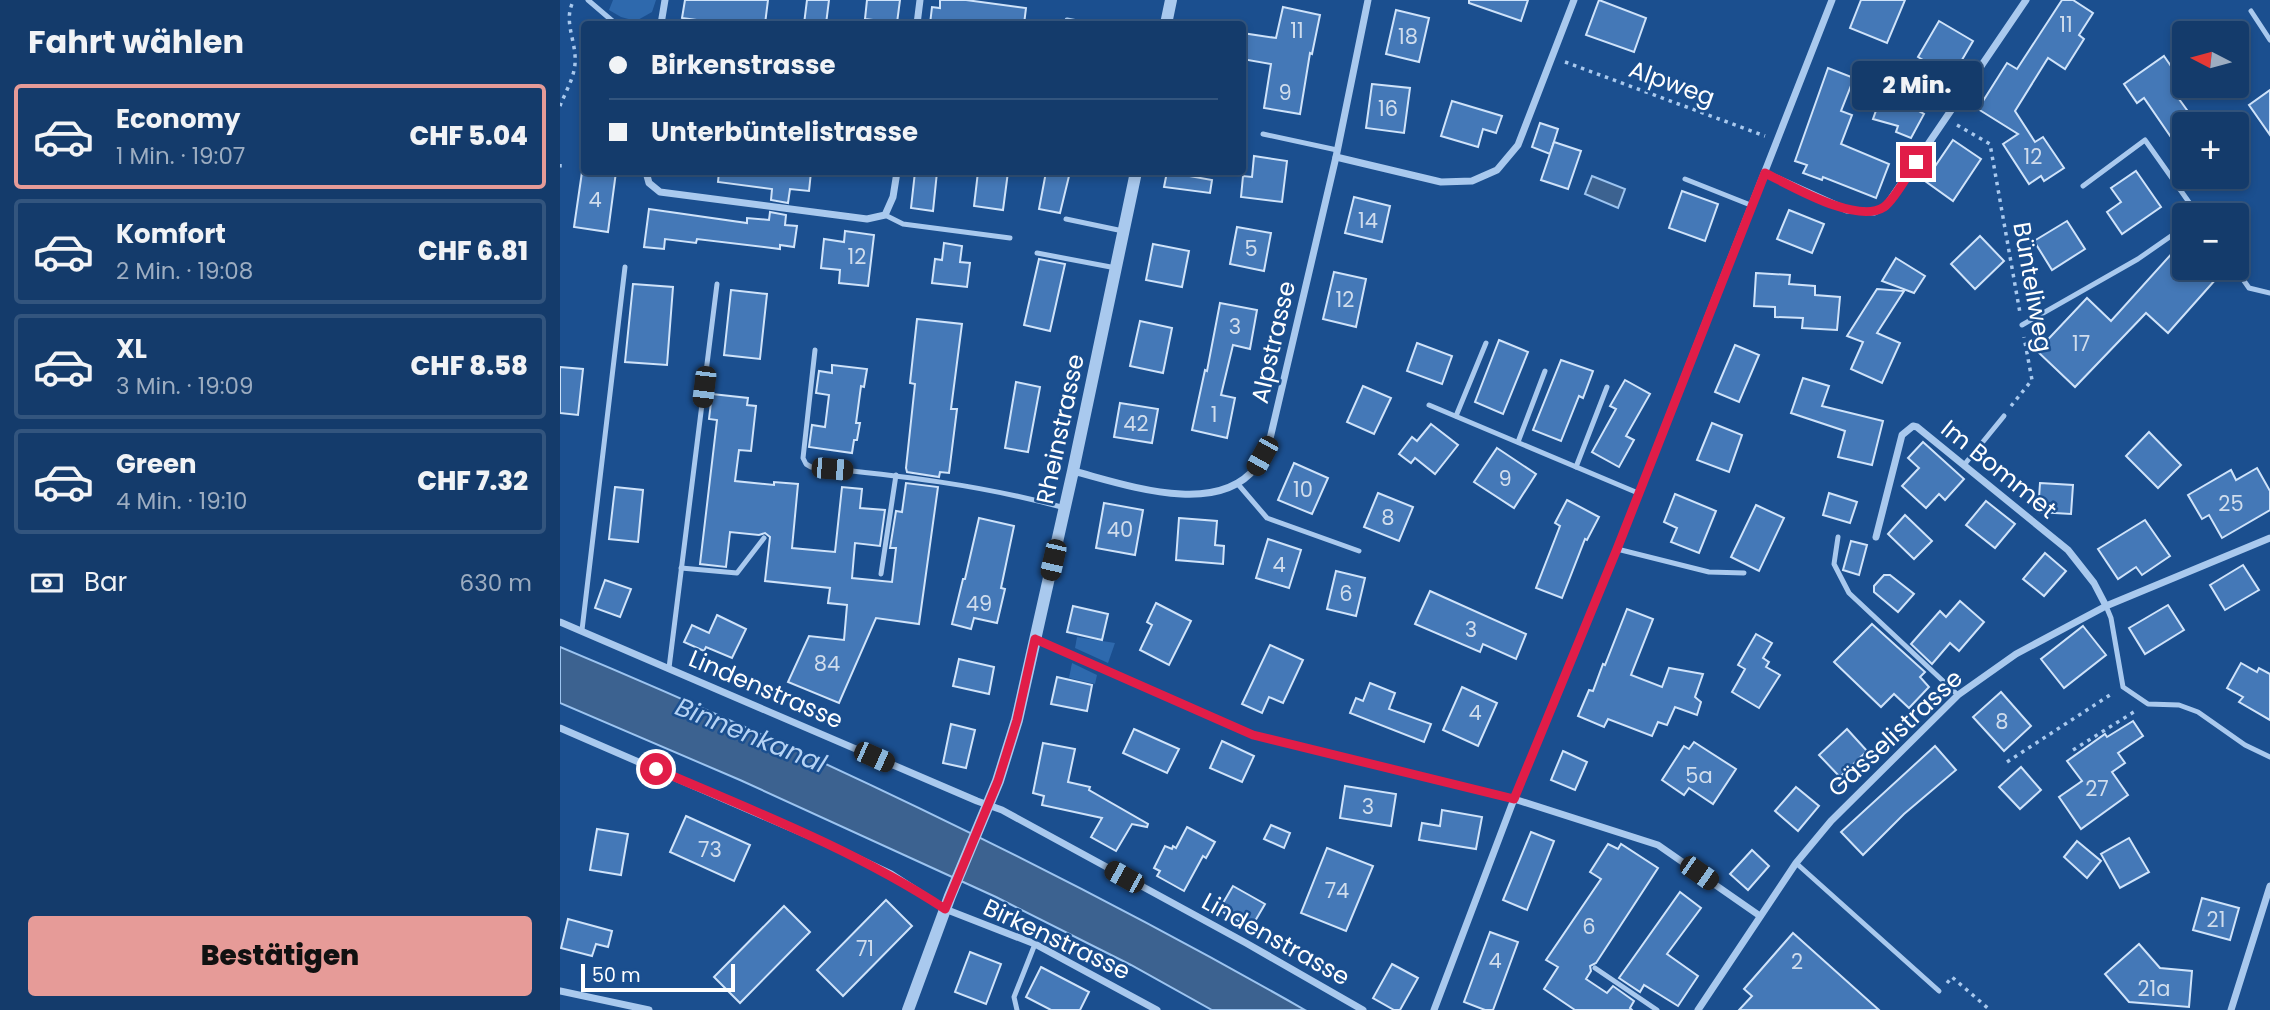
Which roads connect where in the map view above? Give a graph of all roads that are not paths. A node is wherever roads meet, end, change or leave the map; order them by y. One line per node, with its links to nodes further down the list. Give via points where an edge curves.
1 (587, 0): 11 (lane)
2 (665, 0): 12 (street)
3 (920, 0): 13 (street)
4 (1171, 0): 15 (street)
5 (1368, 0): 18 (street, Alpstrasse)
6 (1574, 0): 18 (street, via 1518,145 1497,170 1472,181 1441,182)
7 (1832, 0): 19 (street)
8 (2026, 0): 19 (street, via 1886,206 1874,212 1847,210)
9 (2251, 11): 16 (lane)
10 (1067, 20): 14 (lane)
11 (612, 21)
12 (662, 21)
13 (918, 21)
14 (1072, 21)
15 (1167, 21)
16 (2270, 40)
17 (1263, 134): 18 (lane)
18 (1336, 154): 51 (street, Alpstrasse, via 1269,443 1255,468)
19 (1765, 173): 26 (street)
20 (647, 175): 27 (street, via 660,192 867,219)
21 (897, 175): 27 (street)
22 (1135, 175): 29 (street, Rheinstrasse)
23 (1685, 179): 26 (lane)
24 (2083, 186): 25 (lane, via 2146,140)
25 (2190, 203)
26 (1753, 206): 52 (street)
27 (885, 215): 31 (lane, via 902,224)
28 (1066, 219): 29 (lane)
29 (1123, 231): 34 (street, Rheinstrasse)
30 (2172, 236): 38 (lane)
31 (1010, 237)
32 (1037, 253): 34 (lane)
33 (625, 267): 65 (lane)
34 (1116, 268): 49 (street, Rheinstrasse)
35 (2243, 280): 37 (lane, via 2249,288)
36 (717, 284): 60 (lane)
37 (2270, 293)
38 (2022, 325)
39 (1486, 343): 44 (lane)
40 (815, 350): 50 (lane, via 806,464)
41 (1545, 371): 46 (lane)
42 (1607, 387): 48 (lane)
43 (1429, 405): 44 (lane)
44 (1456, 416): 46 (lane)
45 (2004, 416): 47 (lane)
46 (1518, 442): 48 (lane)
47 (1964, 465): 55 (street, Im Bommet, via 1917,427 1907,429); 63 (street, Im Bommet, via 2068,550)
48 (1576, 467): 52 (lane)
49 (1073, 471): 51 (street, Alpstrasse, via 1175,495 1205,495); 53 (street, Rheinstrasse)
50 (896, 475): 53 (lane); 62 (lane)
51 (1237, 483): 59 (lane, via 1268,518)
52 (1638, 493): 58 (street)
53 (1065, 508): 66 (street, Rheinstrasse)
54 (1838, 537): 68 (lane, via 1834,564 1849,593)
55 (1876, 537)
56 (764, 538): 60 (lane, via 737,573)
57 (2270, 538): 63 (street, Gässelistrasse)
58 (1617, 549): 61 (lane, via 1709,572); 71 (street)
59 (1359, 551)
60 (681, 568): 67 (lane)
61 (1744, 573)
62 (881, 575)
63 (2106, 606): 68 (street, Gässelistrasse, via 2017,654); 70 (lane, via 2123,687 2148,704 2179,705 2198,712)
64 (560, 622): 65 (street, Lindenstrasse)
65 (582, 630): 67 (street, Lindenstrasse)
66 (1035, 639): 71 (street, via 1253,735); 72 (street, Rheinstrasse, via 1017,720)
67 (669, 668): 72 (street, Lindenstrasse)
68 (1958, 695): 73 (street, Gässelistrasse, via 1831,821)
69 (560, 728): 75 (street, Birkenstrasse, via 821,841 891,874)
70 (2270, 757)
71 (1514, 799): 76 (street, via 1658,845); 86 (street)
72 (986, 812): 75 (street, Rheinstrasse); 85 (street, Lindenstrasse, via 1002,810)
73 (1796, 863): 76 (street, Gässelistrasse); 80 (lane)
74 (2270, 886): 89 (street)
75 (945, 909): 77 (street, Birkenstrasse); 82 (street, Rheinstrasse)
76 (1760, 916): 88 (street, Gässelistrasse)
77 (1035, 944): 83 (lane, via 1014,997); 84 (street, Birkenstrasse)
78 (1595, 968): 87 (lane)
79 (560, 991): 81 (street)
80 (1938, 991)
81 (649, 1010)
82 (908, 1010)
83 (1017, 1010)
84 (1157, 1010)
85 (1363, 1010)
86 (1434, 1010)
87 (1657, 1010)
88 (1698, 1010)
89 (2231, 1010)

